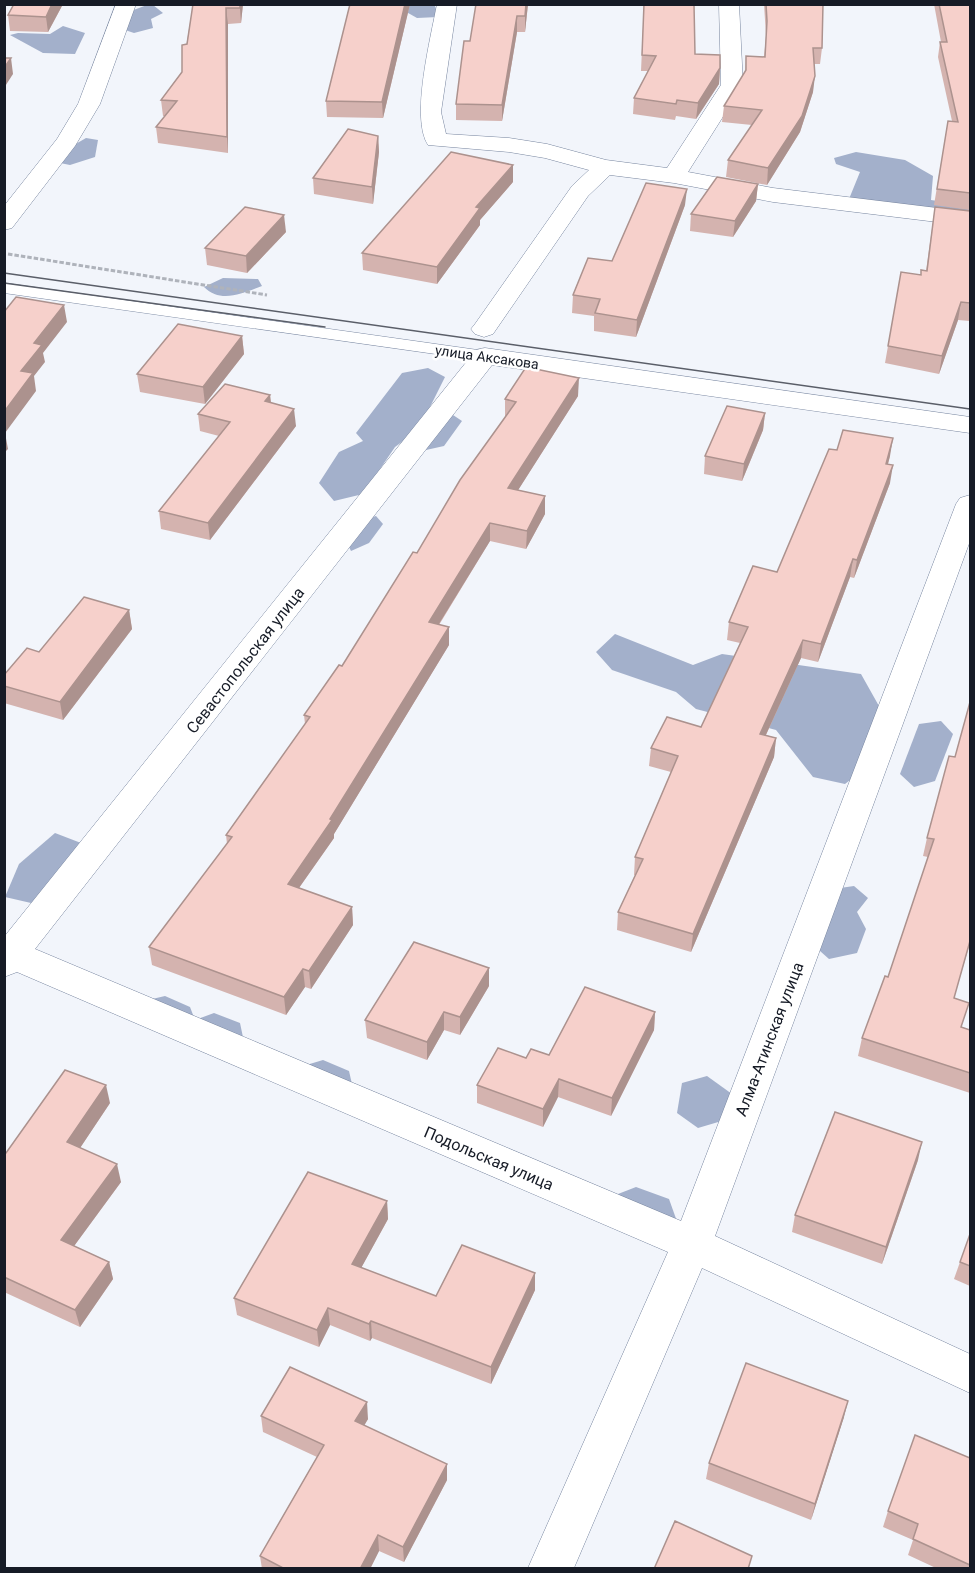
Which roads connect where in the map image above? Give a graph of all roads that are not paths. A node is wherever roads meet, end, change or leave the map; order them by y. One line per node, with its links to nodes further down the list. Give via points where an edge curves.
1 (126, 4): 7 (street, via 89,104 67,141)
2 (447, 4): 4 (street, via 430,112 436,140 547,151)
3 (729, 4): 5 (street, via 732,85)
4 (605, 167): 5 (street); 9 (street, Севастопольская улица, via 580,191)
5 (674, 176): 6 (street, via 773,195)
6 (970, 219)
7 (4, 223)
8 (4, 288): 9 (lane, улица Аксакова)
9 (485, 343): 10 (street, улица Аксакова); 12 (street, Севастопольская улица)
10 (970, 425)
11 (970, 504): 13 (street, Алма-Атинская улица)
12 (7, 956): 13 (street, Подольская улица)
13 (692, 1245): 14 (street, Подольская улица); 15 (street, Алма-Атинская улица)
14 (970, 1374)
15 (551, 1569)

